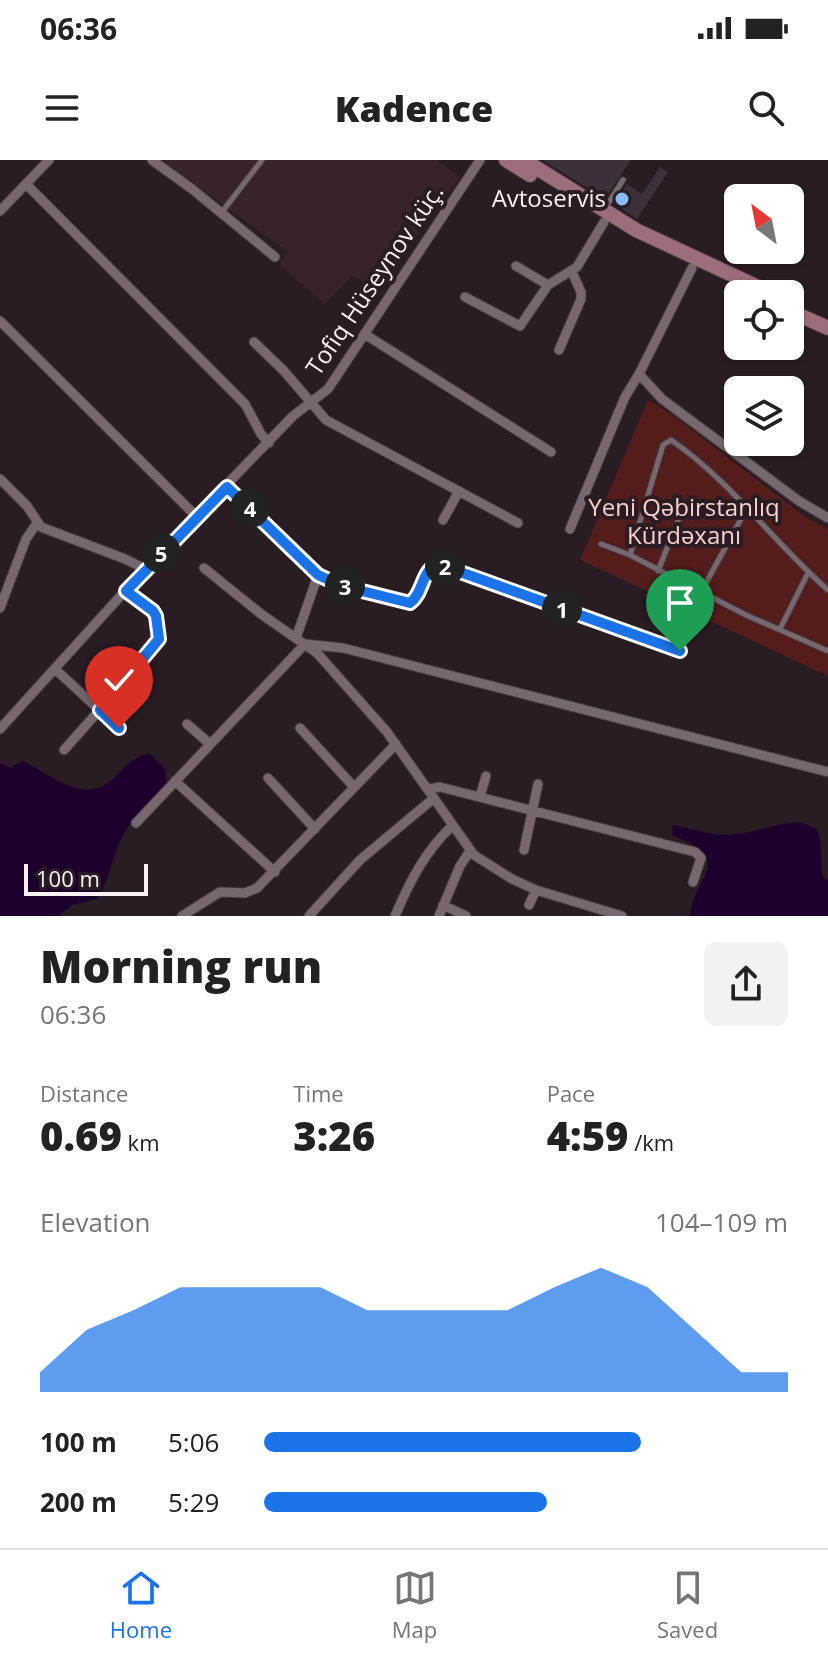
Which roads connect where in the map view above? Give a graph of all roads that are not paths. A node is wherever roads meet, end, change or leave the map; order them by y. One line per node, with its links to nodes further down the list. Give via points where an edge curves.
1 (49, 160): 8 (street)
2 (152, 160): 10 (street)
3 (262, 160): 10 (lane)
4 (480, 160): 25 (street, Tofiq Hüseynov küç.)
5 (506, 160): 11 (main road)
6 (524, 160): 11 (main road)
7 (623, 180): 11 (lane)
8 (26, 184): 9 (street); 30 (street, via 245,404)
9 (0, 211)
10 (221, 213): 12 (street)
11 (604, 216): 14 (main road); 15 (street, via 591,247); 16 (main road)
12 (275, 257)
13 (516, 266): 18 (street)
14 (692, 268): 17 (main road); 28 (street)
15 (572, 272): 18 (street); 27 (street, via 581,299)
16 (742, 280)
17 (724, 282)
18 (548, 285): 19 (street, via 520,326)
19 (465, 297)
20 (804, 307): 22 (main road)
21 (804, 317): 24 (main road)
22 (828, 318)
23 (0, 321): 39 (street)
24 (828, 328)
25 (366, 335): 29 (street, Tofiq Hüseynov küç., via 328,389); 32 (street)
26 (254, 342): 29 (street)
27 (559, 350)
28 (639, 374): 31 (street, via 662,399); 44 (street)
29 (311, 402): 30 (street, Tofiq Hüseynov küç.); 36 (street, via 326,420)
30 (269, 443): 35 (street, Tofiq Hüseynov küç.)
31 (724, 445)
32 (551, 452)
33 (739, 456): 40 (street)
34 (0, 479): 42 (street)
35 (227, 487): 39 (street, Tofiq Hüseynov küç.); 51 (street)
36 (459, 491): 41 (street); 43 (street)
37 (685, 503): 49 (lane)
38 (747, 508): 46 (lane, via 688,452 667,440); 50 (lane); 54 (lane)
39 (197, 517): 48 (street, Tofiq Hüseynov küç.)
40 (828, 518)
41 (443, 520)
42 (37, 523): 48 (street); 55 (street)
43 (518, 523)
44 (570, 529)
45 (601, 544): 46 (lane)
46 (630, 555): 49 (lane)
47 (204, 568): 57 (street)
48 (145, 569): 53 (street, Tofiq Hüseynov küç.)
49 (658, 571): 54 (lane)
50 (808, 573): 52 (lane); 56 (lane)
51 (318, 575): 57 (street); 58 (street, via 410,603 428,570 438,564)
52 (828, 590)
53 (126, 591): 60 (street, Tofiq Hüseynov küç.); 61 (street, via 153,611 159,639)
54 (701, 592): 56 (lane)
55 (0, 608)
56 (780, 629): 59 (lane)
57 (300, 641): 66 (street); 67 (street, via 329,665); 69 (street)
58 (680, 651)
59 (828, 651)
60 (55, 669): 61 (street); 65 (street, Tofiq Hüseynov küç.)
61 (100, 710): 63 (street); 68 (street)
62 (187, 724): 66 (street)
63 (119, 728)
64 (300, 728): 74 (street)
65 (0, 729)
66 (210, 744): 72 (street)
67 (396, 744): 74 (street); 75 (street)
68 (64, 750)
69 (828, 772)
70 (486, 776): 76 (street)
71 (268, 778): 80 (street)
72 (175, 781): 78 (street); 83 (street)
73 (538, 784): 77 (street)
74 (354, 787): 80 (street)
75 (431, 793): 76 (street, via 440,787); 79 (street); 89 (street)
76 (480, 797): 77 (street)
77 (532, 810): 81 (street); 84 (street, via 695,852 701,858)
78 (136, 823)
79 (452, 826): 82 (street); 90 (street, via 412,878)
80 (315, 829): 83 (street)
81 (524, 850)
82 (470, 851): 85 (street); 86 (street)
83 (275, 872): 88 (street, via 251,891 220,892)
84 (693, 882)
85 (536, 890): 87 (street); 93 (street)
86 (443, 905): 91 (street); 92 (street)
87 (529, 905)
88 (186, 915)
89 (309, 916)
90 (395, 916)
91 (439, 916)
92 (466, 916)
93 (622, 916)

